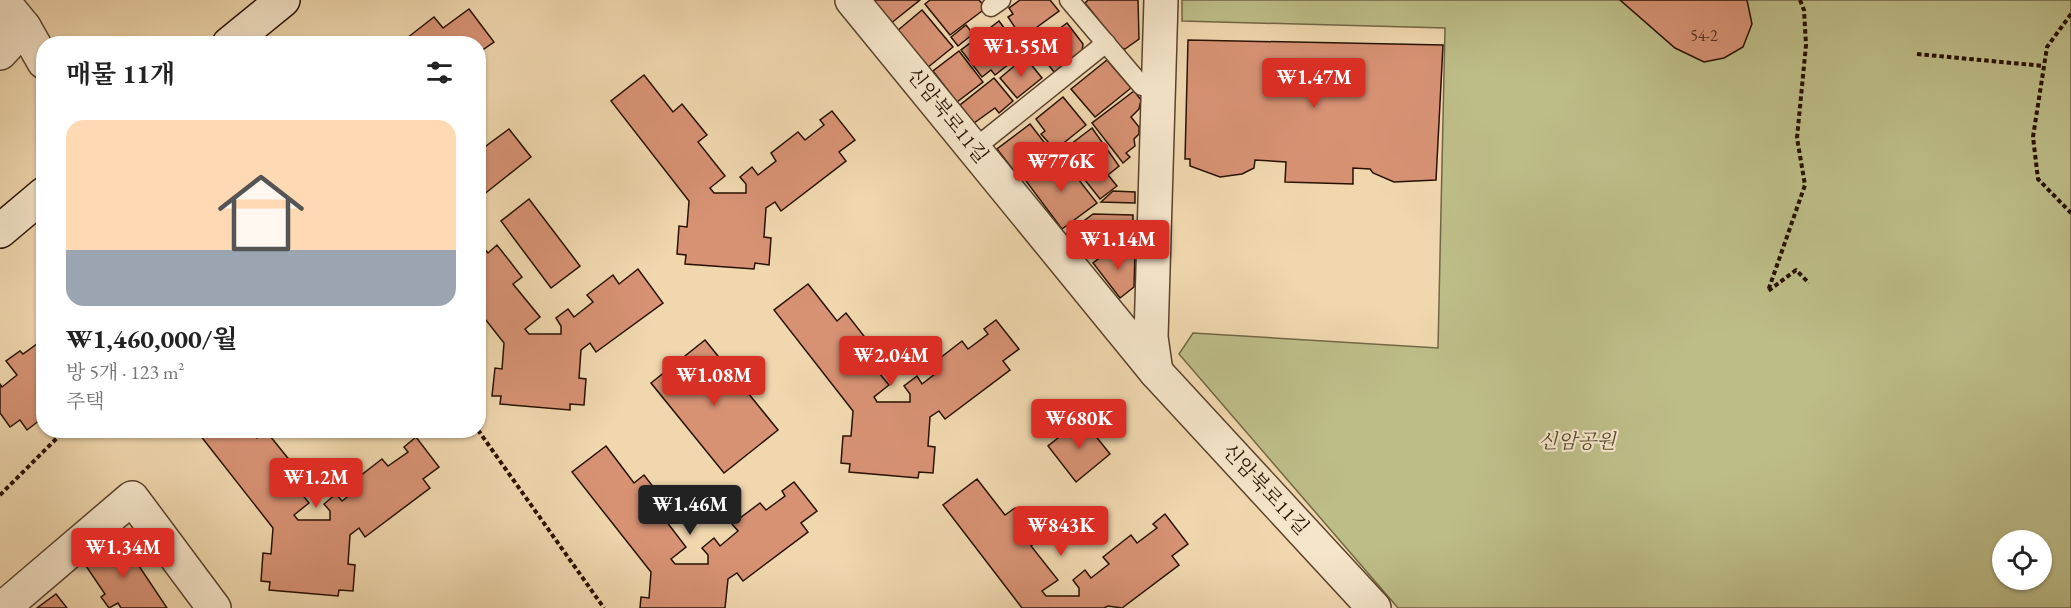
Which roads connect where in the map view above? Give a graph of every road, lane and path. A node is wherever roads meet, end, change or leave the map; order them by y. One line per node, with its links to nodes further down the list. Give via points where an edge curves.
1 (2, 0): 8 (street)
2 (283, 0): 9 (street)
3 (852, 0): 16 (street, 신암북로11길)
4 (1069, 0): 10 (lane)
5 (1161, 0): 15 (street)
6 (1800, 0): 20 (path, via 1806,45 1797,138 1805,185 1768,291 1797,270)
7 (2071, 14): 14 (path, via 2048,46)
8 (12, 20): 11 (street); 12 (street)
9 (239, 36)
10 (1106, 43): 15 (lane, via 1142,86); 16 (lane)
11 (0, 52)
12 (36, 52)
13 (1917, 54): 14 (path)
14 (2044, 66): 18 (path, via 2033,137 2037,179)
15 (1158, 88): 21 (street, via 1151,337)
16 (975, 148): 21 (street, 신암북로11길)
17 (36, 201): 19 (street)
18 (2071, 213)
19 (0, 231)
20 (1809, 283)
21 (1156, 372): 28 (street, 신암북로11길)
22 (57, 438): 24 (path)
23 (484, 438): 27 (path)
24 (0, 495)
25 (3, 608): 26 (street, via 132,498)
26 (214, 608)
27 (604, 608)
28 (1374, 608)

